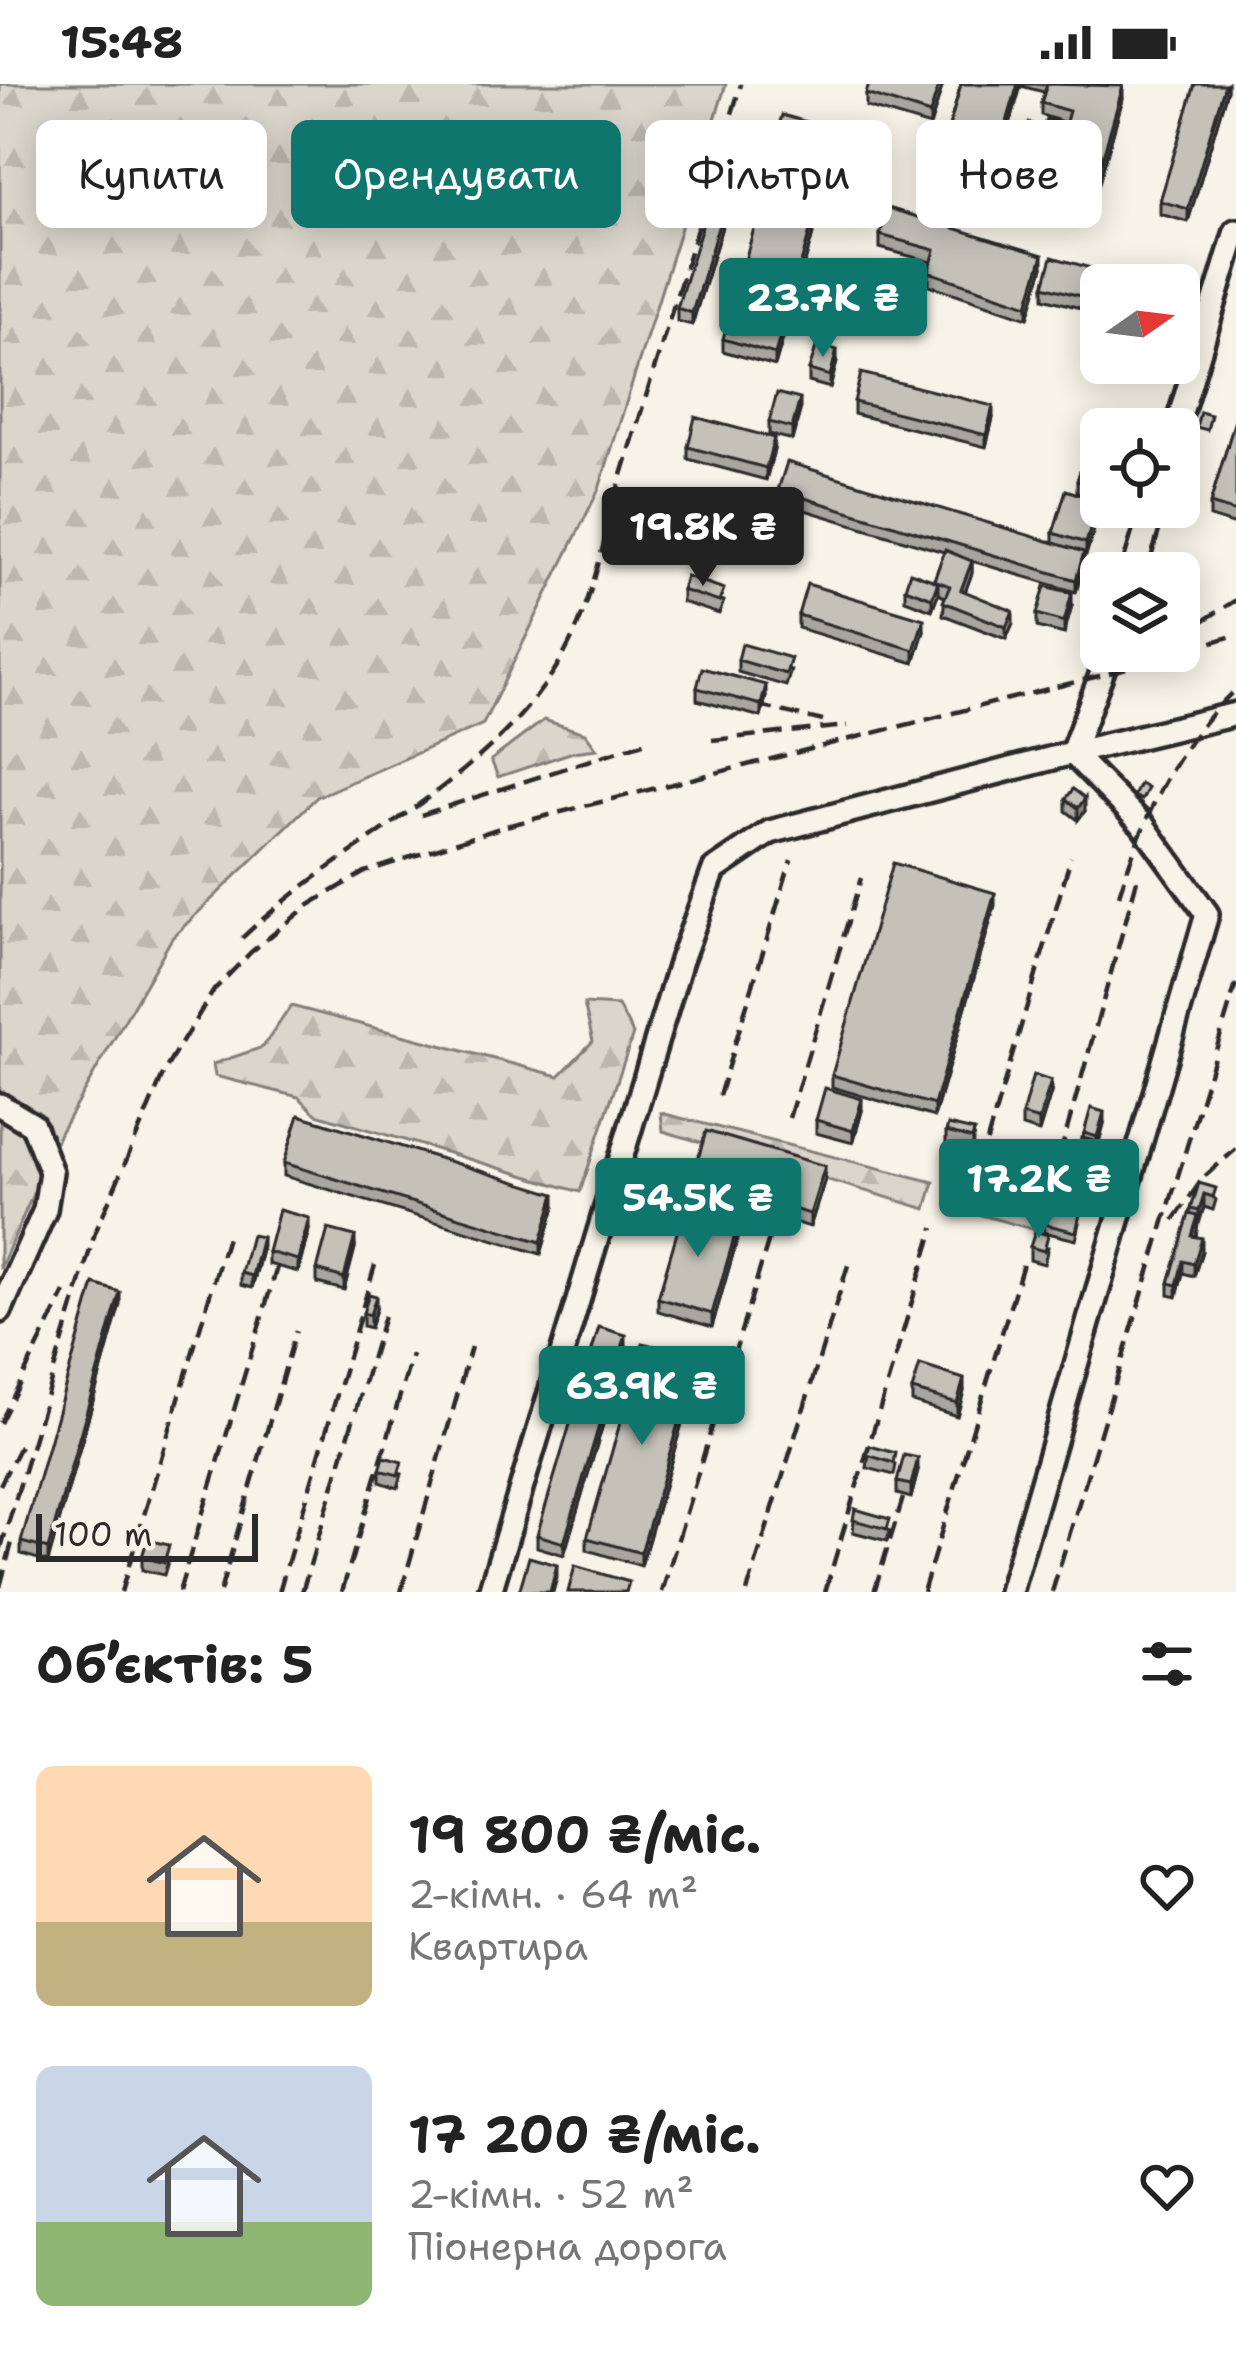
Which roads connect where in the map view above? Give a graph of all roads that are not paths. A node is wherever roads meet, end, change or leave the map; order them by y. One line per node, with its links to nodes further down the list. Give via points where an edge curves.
1 (1236, 231): 2 (street)
2 (1182, 408)
3 (1102, 672): 5 (street)
4 (1236, 715): 5 (street)
5 (1072, 753): 8 (street, via 770,832 714,870); 9 (street, via 1142,824 1207,914)
6 (0, 1105): 7 (street, via 33,1125 51,1172 45,1210)
7 (0, 1311)
8 (490, 1592)
9 (1010, 1592)

